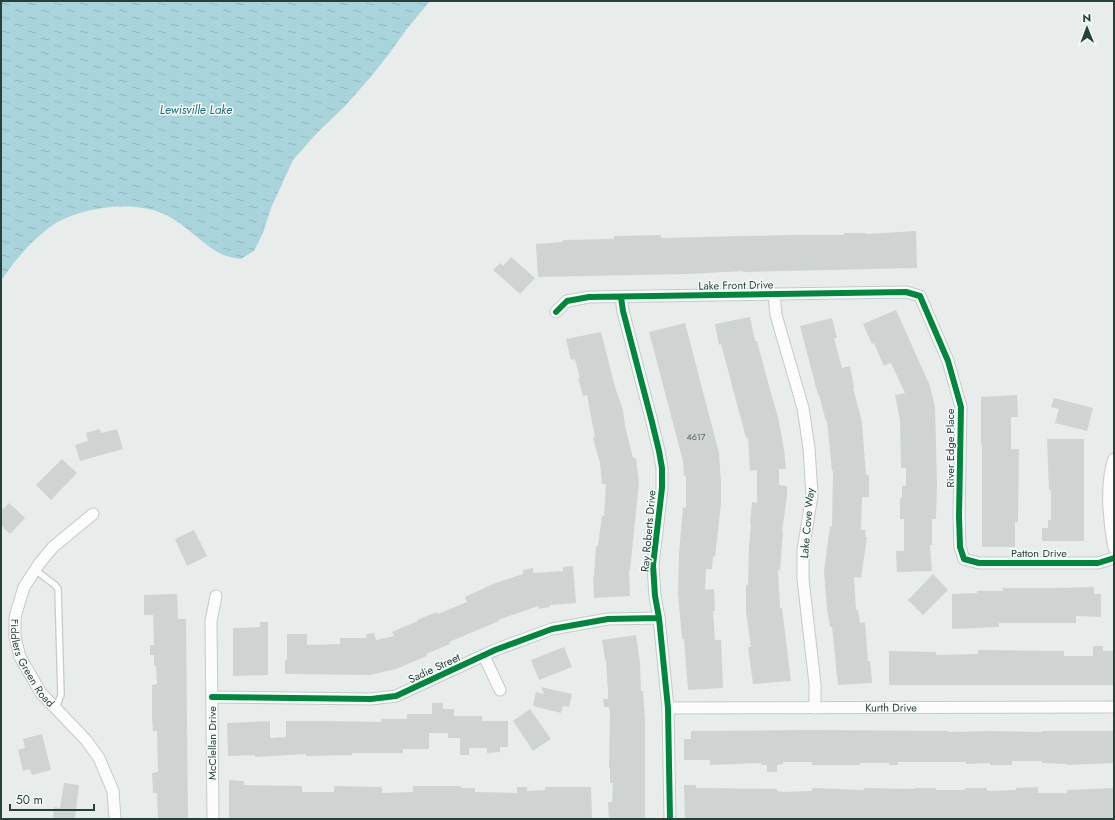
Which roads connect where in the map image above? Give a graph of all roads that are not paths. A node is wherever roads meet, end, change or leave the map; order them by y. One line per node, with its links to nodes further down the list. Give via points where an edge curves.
1 (774, 294): 2 (street, Lake Front Drive, via 906,292); 3 (street, Lake Front Drive); 20 (street, Lake Cove Way, via 776,315 803,408 809,448 812,495 804,550 803,579 815,684)
2 (920, 296): 10 (street, River Edge Place, via 948,361 961,407 960,546)
3 (621, 297): 4 (street, Lake Front Drive, via 589,297 567,301); 13 (street, Ray Roberts Drive, via 662,468 653,565)
4 (556, 312)
5 (1114, 459): 6 (street, via 1111,467)
6 (1112, 496): 8 (street, via 1109,523)
7 (92, 514): 11 (street, Fiddlers Green Road, via 53,547)
8 (1114, 548)
9 (1114, 558): 10 (street, Patton Drive, via 1098,563 979,563)
10 (964, 559)
11 (35, 570): 18 (lane, via 58,589 61,695); 18 (street, Fiddlers Green Road, via 24,587 15,617 15,637 20,657 28,672 41,693)
12 (216, 596): 16 (street, McClellan Drive, via 212,621)
13 (659, 618): 14 (street, Sadie Street, via 608,619 552,629); 19 (street, Ray Roberts Drive)
14 (484, 656): 15 (street); 16 (street, Sadie Street, via 396,696 371,699)
15 (500, 690)
16 (212, 697): 22 (street, McClellan Drive)
17 (1114, 707): 20 (street, Kurth Drive)
18 (56, 708): 21 (street, Fiddlers Green Road, via 99,758 113,791)
19 (668, 708): 20 (street, Kurth Drive); 23 (street, Ray Roberts Drive)
20 (815, 708)
21 (115, 819)
22 (213, 819)
23 (670, 819)

